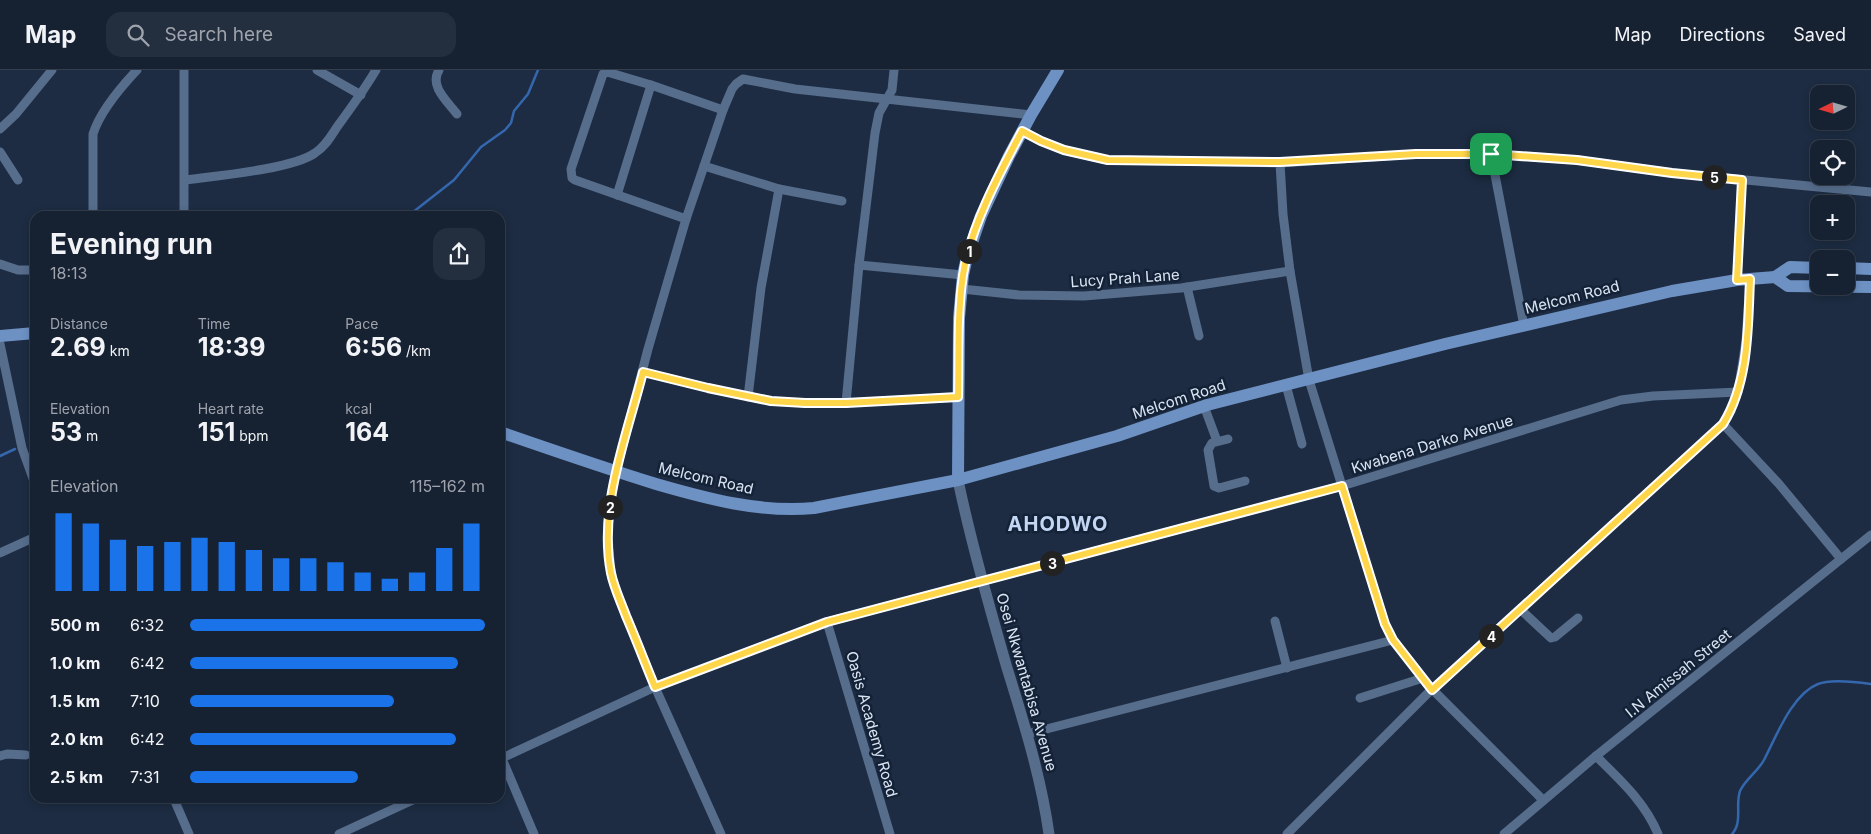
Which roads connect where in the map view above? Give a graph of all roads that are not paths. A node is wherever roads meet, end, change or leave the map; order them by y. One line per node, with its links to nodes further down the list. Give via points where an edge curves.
1 (52, 70): 15 (street)
2 (137, 70): 28 (street, via 95,127)
3 (184, 70): 22 (street)
4 (317, 70): 10 (street)
5 (376, 70): 10 (street)
6 (439, 70): 13 (street, via 436,84)
7 (894, 70): 11 (street)
8 (1058, 70): 14 (main road)
9 (650, 85): 12 (street); 26 (street); 26 (street, via 606,72 603,74 571,169 575,180)
10 (361, 95): 22 (street, via 324,146 313,155 297,162 257,170)
11 (888, 99): 12 (street, via 795,89 743,79 732,89); 14 (street); 32 (street, via 879,113 875,133)
12 (723, 110): 20 (street)
13 (456, 114)
14 (1031, 115): 16 (main road)
15 (0, 129)
16 (1022, 131): 19 (street, via 1064,150 1108,160); 38 (main road, via 981,216)
17 (0, 152): 21 (street)
18 (1491, 154): 19 (street, via 1416,154); 23 (street, via 1577,160); 44 (street)
19 (1280, 162): 37 (street)
20 (704, 166): 24 (street); 30 (street)
21 (18, 180)
22 (185, 180): 29 (street)
23 (1742, 180): 25 (street); 40 (street)
24 (778, 189): 27 (street); 53 (street, via 761,288)
25 (1871, 192)
26 (617, 195): 30 (street)
27 (842, 200)
28 (93, 211)
29 (184, 211)
30 (686, 219): 49 (street)
31 (0, 264): 36 (street)
32 (859, 265): 38 (street); 55 (street)
33 (1810, 268): 39 (main road, via 1790,268)
34 (1855, 268): 35 (main road)
35 (1871, 268)
36 (30, 270)
37 (1290, 270): 41 (street, Lucy Prah Lane); 50 (street)
38 (963, 275): 43 (main road)
39 (1775, 277): 40 (main road, Melcom Road); 42 (main road, Melcom Road, via 1788,286)
40 (1744, 280): 44 (main road, Melcom Road, via 1672,291); 52 (street, via 1746,341)
41 (1187, 287): 43 (street, Lucy Prah Lane, via 1049,297); 47 (street)
42 (1871, 287)
43 (962, 288): 54 (main road)
44 (1524, 326): 50 (main road, Melcom Road)
45 (30, 333): 46 (main road)
46 (0, 336)
47 (1199, 336)
48 (0, 344): 62 (street, via 22,448)
49 (643, 372): 53 (street); 63 (street)
50 (1308, 380): 51 (main road, Melcom Road); 66 (street)
51 (1286, 384): 56 (main road, Melcom Road); 61 (street)
52 (1738, 392): 57 (street); 66 (street, Kwabena Darko Avenue, via 1621,400)
53 (748, 397): 55 (street, via 771,401)
54 (958, 397): 55 (street); 64 (main road)
55 (846, 403)
56 (1204, 406): 60 (street); 64 (main road, Melcom Road, via 1116,436)
57 (1723, 424): 70 (street, via 1779,484); 72 (street)
58 (505, 434): 63 (main road, Melcom Road)
59 (1228, 439): 60 (street)
60 (1217, 441): 65 (street, via 1208,450 1214,486 1219,488)
61 (1302, 444)
62 (30, 459)
63 (616, 472): 64 (main road, Melcom Road, via 720,501 793,510 846,503); 79 (street, via 609,512 611,574)
64 (958, 480): 71 (street, Osei Nkwantabisa Avenue)
65 (1244, 481)
66 (1342, 486): 71 (street, Kwabena Darko Avenue); 76 (street, via 1385,624)
67 (1871, 535): 70 (street, I.N Amissah Street)
68 (30, 540): 69 (street)
69 (0, 553)
70 (1840, 559): 86 (street, I.N Amissah Street)
71 (982, 581): 75 (street, Kwabena Darko Avenue); 82 (street, Osei Nkwantabisa Avenue)
72 (1520, 609): 73 (street, via 1551,638); 80 (street)
73 (1578, 618)
74 (1275, 621): 77 (street)
75 (827, 622): 79 (street, Kwabena Darko Avenue); 95 (street, Oasis Academy Road)
76 (1393, 640): 77 (street); 78 (street)
77 (1287, 668): 82 (street)
78 (1423, 678): 80 (street); 81 (street)
79 (655, 687): 84 (street, Kwabena Darko Avenue); 94 (street)
80 (1432, 690): 88 (street); 97 (street)
81 (1360, 698)
82 (1027, 734): 96 (street, Osei Nkwantabisa Avenue, via 1045,803)
83 (26, 755): 85 (street)
84 (505, 755)
85 (0, 756)
86 (1596, 756): 88 (street, I.N Amissah Street); 99 (street, via 1627,786 1646,810)
87 (505, 766): 93 (street)
88 (1543, 800): 98 (street, I.N Amissah Street)
89 (176, 803): 91 (street)
90 (406, 803): 92 (street)
91 (190, 834)
92 (339, 834)
93 (534, 834)
94 (721, 834)
95 (890, 834)
96 (1049, 834)
97 (1287, 834)
98 (1504, 834)
99 (1658, 834)

